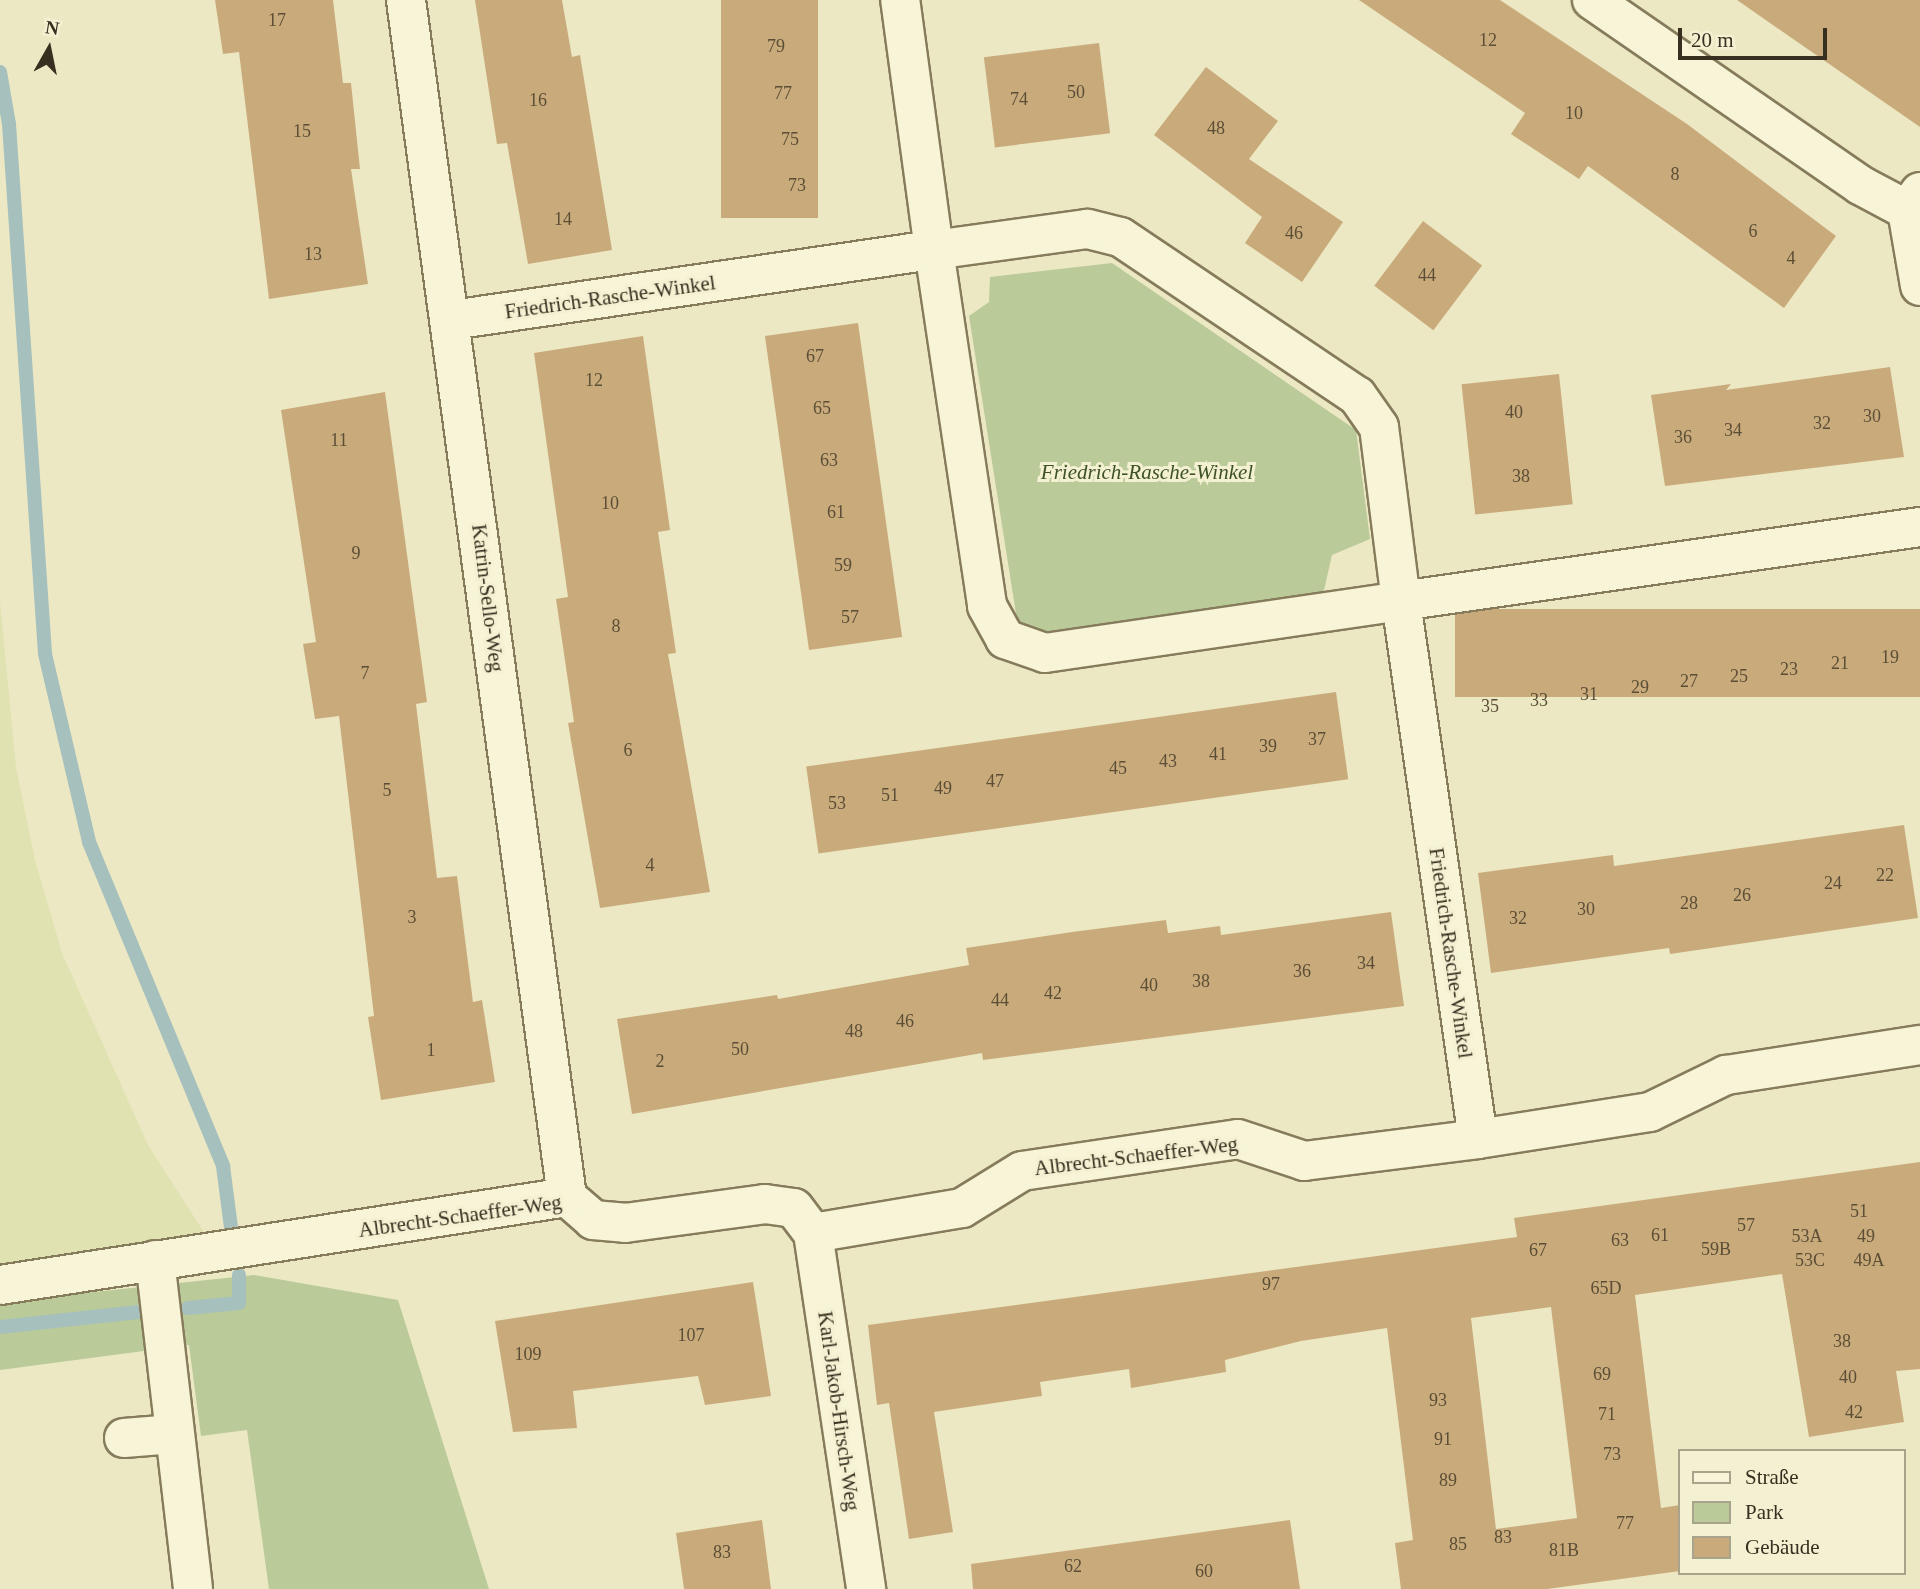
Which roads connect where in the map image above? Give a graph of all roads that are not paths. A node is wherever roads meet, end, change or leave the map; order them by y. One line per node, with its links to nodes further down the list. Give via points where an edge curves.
1 (407, 0): 7 (street, Katrin-Sello-Weg)
2 (900, 0): 5 (street)
3 (1592, 0): 4 (street, via 1860,185)
4 (1914, 201): 6 (street)
5 (934, 250): 7 (street, Friedrich-Rasche-Winkel); 9 (street, Friedrich-Rasche-Winkel, via 1087,229 1119,237 1357,396 1379,427); 9 (street, via 987,606 1005,639 1045,653)
6 (1920, 286)
7 (452, 320): 12 (street, Katrin-Sello-Weg)
8 (1920, 527): 9 (street)
9 (1401, 601): 11 (street, Friedrich-Rasche-Winkel)
10 (1920, 1045): 11 (street, Albrecht-Schaeffer-Weg, via 1726,1075 1650,1112)
11 (1478, 1139): 13 (street, Albrecht-Schaeffer-Weg, via 1304,1161 1238,1139 1022,1171 962,1208)
12 (567, 1197): 13 (street, Albrecht-Schaeffer-Weg, via 593,1220 625,1223 765,1204 794,1209); 14 (street, Albrecht-Schaeffer-Weg)
13 (813, 1233): 19 (street, Karl-Jakob-Hirsch-Weg)
14 (155, 1260): 15 (street, Albrecht-Schaeffer-Weg); 16 (street)
15 (0, 1285)
16 (174, 1434): 17 (street); 18 (street)
17 (124, 1438)
18 (193, 1589)
19 (866, 1589)

